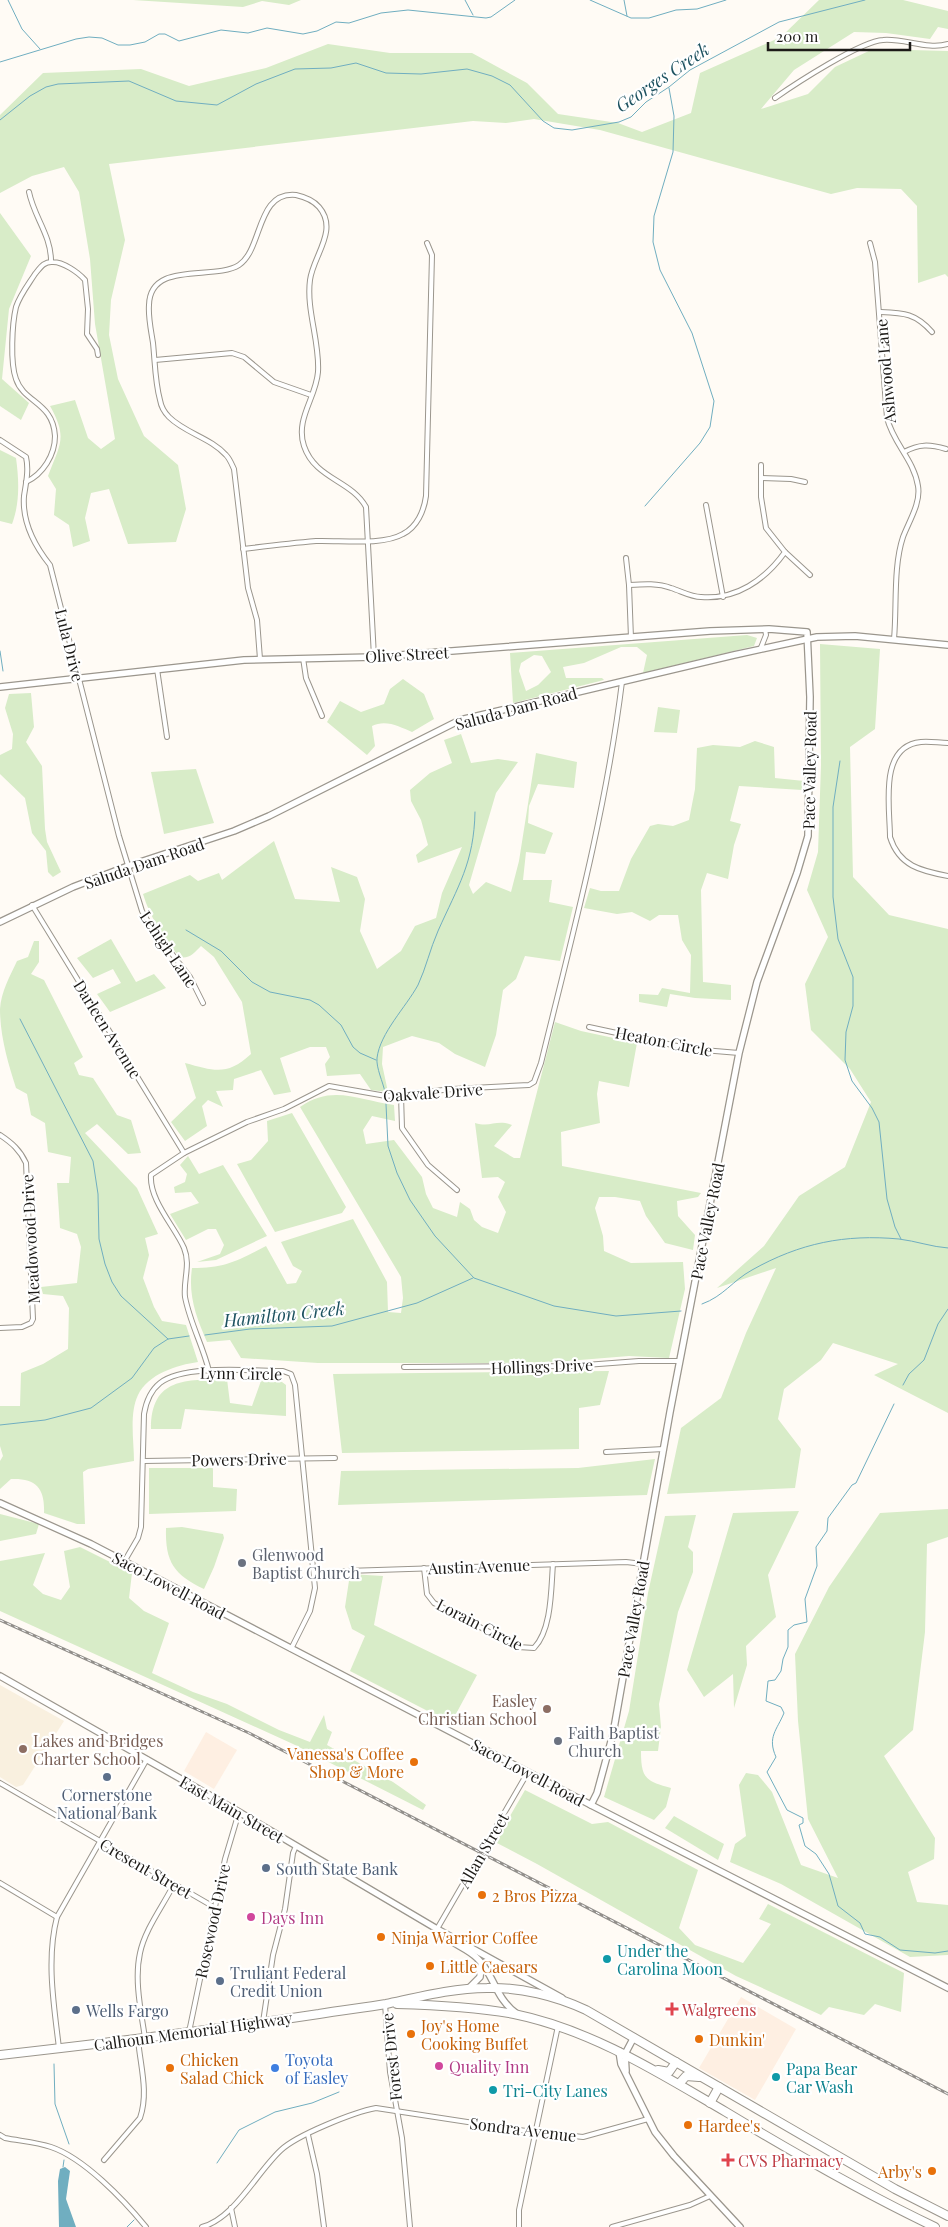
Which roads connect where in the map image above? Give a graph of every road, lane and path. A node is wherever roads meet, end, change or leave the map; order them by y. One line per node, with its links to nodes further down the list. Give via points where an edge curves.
1 (948, 44): 2 (street, via 882,40 868,44)
2 (775, 98)
3 (29, 192): 6 (street, via 32,207 51,247)
4 (427, 243): 20 (street, via 432,255 424,506 412,528 403,534)
5 (870, 243): 7 (street, Ashwood Lane, via 875,262)
6 (51, 261): 9 (street, via 66,266 85,280 87,334); 17 (street, via 39,269 16,308 15,378 50,417 55,439 50,460)
7 (879, 312): 8 (street, via 921,320); 14 (street, Ashwood Lane, via 887,418 895,441)
8 (932, 332)
9 (98, 355)
10 (155, 360): 11 (street, via 232,353 244,357 274,382); 11 (street, via 148,304 155,288 170,276 227,271 240,264 249,252 267,209 287,196 299,196 314,202 326,227 322,250 310,282 318,370); 21 (street, via 160,401 167,416 226,456 234,469)
11 (311, 394): 20 (street, via 302,422 304,447 325,474 362,498 368,514)
12 (0, 440): 17 (street, Lula Drive, via 26,457)
13 (946, 450): 14 (street, via 927,444)
14 (904, 452): 30 (street, Ashwood Lane, via 915,474 919,496 902,539 898,561)
15 (761, 465): 16 (street)
16 (761, 478): 18 (street, via 791,478); 22 (street, via 760,497 766,528)
17 (26, 482): 37 (street, Lula Drive, via 24,505 27,524 50,565)
18 (805, 482)
19 (706, 505): 26 (street)
20 (369, 540): 21 (street, via 316,541); 33 (street)
21 (243, 549): 35 (street, via 259,635)
22 (785, 552): 24 (street); 26 (street, via 750,587)
23 (626, 558): 25 (street)
24 (810, 575)
25 (629, 585): 26 (street, via 656,584 700,598); 28 (street)
26 (723, 597)
27 (765, 629): 28 (street, Olive Street); 29 (street, Olive Street, via 803,630); 32 (street)
28 (631, 638): 33 (street, Olive Street)
29 (808, 638): 30 (street, Saluda Dam Road); 32 (street, Saluda Dam Road); 49 (street, Pace Valley Road, via 808,836 757,982)
30 (894, 639): 31 (street, Saluda Dam Road)
31 (948, 645)
32 (760, 650): 38 (street, Saluda Dam Road)
33 (374, 657): 34 (street, Olive Street)
34 (303, 658): 35 (street, Olive Street); 40 (street, via 306,678)
35 (260, 659): 36 (street, Olive Street)
36 (157, 668): 37 (street, Olive Street); 41 (street)
37 (78, 678): 39 (street, Olive Street); 43 (street, Lula Drive)
38 (622, 682): 43 (street, Saluda Dam Road, via 460,720 269,816); 50 (street, Oakvale Drive, via 616,730 590,858 534,1082 529,1086 453,1089)
39 (0, 687)
40 (322, 716)
41 (167, 737)
42 (948, 743): 44 (street, via 920,742 896,755 890,775 890,837 898,855 911,866)
43 (128, 866): 45 (street, Saluda Dam Road); 47 (street, Lehigh Lane, via 142,911 190,977)
44 (948, 876)
45 (32, 905): 46 (street, Saluda Dam Road); 52 (street, Darleen Avenue)
46 (0, 922)
47 (203, 1003)
48 (589, 1026): 49 (street, Heaton Circle, via 691,1048)
49 (739, 1054): 55 (street, Pace Valley Road)
50 (401, 1096): 52 (street, Oakvale Drive, via 370,1095 329,1086); 53 (street, via 402,1128 428,1165)
51 (0, 1135): 54 (street, Meadowood Drive, via 22,1153 26,1164 33,1319 31,1324 22,1327)
52 (184, 1153): 57 (street, Oakvale Drive, via 151,1175 151,1179 166,1219 188,1260 185,1295)
53 (458, 1190)
54 (0, 1328)
55 (680, 1361): 56 (street, Hollings Drive, via 572,1366); 58 (street, Pace Valley Road)
56 (404, 1367)
57 (210, 1371): 60 (street, Lynn Circle, via 283,1370 291,1374 295,1385); 62 (street, Lynn Circle, via 189,1372 169,1378 153,1390 144,1414)
58 (664, 1449): 59 (street); 66 (street, Pace Valley Road)
59 (606, 1452)
60 (302, 1458): 61 (street, Powers Drive); 62 (street, Powers Drive); 68 (street, Lynn Circle)
61 (335, 1458)
62 (144, 1461): 64 (street, Lynn Circle, via 141,1527)
63 (0, 1503): 64 (street, Saco Lowell Road)
64 (124, 1562): 69 (street, Saco Lowell Road)
65 (553, 1564): 66 (street, Austin Avenue); 67 (street, Austin Avenue); 67 (street, Lorain Circle, via 552,1592 542,1635 534,1648 528,1649 518,1647 434,1603 427,1594)
66 (643, 1564): 74 (street, Pace Valley Road, via 613,1734)
67 (424, 1568): 68 (street, Austin Avenue)
68 (315, 1572): 69 (street, Lynn Circle, via 310,1611)
69 (291, 1649): 72 (street, Saco Lowell Road)
70 (0, 1676): 71 (street, East Main Street)
71 (147, 1759): 75 (street, East Main Street); 76 (street)
72 (528, 1772): 74 (street, Saco Lowell Road); 82 (street, Allan Street)
73 (0, 1783): 76 (street, Cresent Street)
74 (591, 1806): 85 (street, Saco Lowell Road)
75 (239, 1812): 77 (street, East Main Street); 80 (street, Rosewood Drive)
76 (100, 1842): 79 (street, Cresent Street); 81 (street)
77 (296, 1846): 82 (street, East Main Street); 90 (street, via 284,1918 273,1954)
78 (0, 1883): 81 (street)
79 (174, 1884): 80 (street, Cresent Street); 94 (street, via 140,1954)
80 (214, 1907): 92 (street, Rosewood Drive)
81 (57, 1917): 95 (street, via 52,1945 53,1990)
82 (437, 1929): 83 (street, East Main Street); 88 (street, East Main Street)
83 (478, 1959): 84 (street, East Main Street); 86 (street, via 482,1968 480,1977)
84 (495, 1988): 86 (highway, Calhoun Memorial Highway); 88 (highway, Calhoun Memorial Highway, via 541,1994); 89 (street, East Main Street, via 503,2002)
85 (948, 1988)
86 (468, 1989): 87 (highway, Calhoun Memorial Highway)
87 (385, 2004): 89 (highway, Calhoun Memorial Highway, via 456,2007); 90 (highway, Calhoun Memorial Highway); 104 (street, Forest Drive, via 390,2072)
88 (575, 2005): 93 (highway, Calhoun Memorial Highway)
89 (519, 2015): 91 (highway, Calhoun Memorial Highway)
90 (263, 2022): 92 (highway, Calhoun Memorial Highway)
91 (558, 2026): 96 (highway, Calhoun Memorial Highway); 106 (street)
92 (189, 2032): 94 (highway, Calhoun Memorial Highway)
93 (634, 2037): 96 (street); 98 (highway, Calhoun Memorial Highway)
94 (141, 2038): 95 (highway, Calhoun Memorial Highway); 109 (street, via 143,2110 140,2118)
95 (60, 2048): 97 (highway, Calhoun Memorial Highway)
96 (622, 2053): 99 (highway, Calhoun Memorial Highway); 105 (street, via 621,2064)
97 (0, 2054)
98 (676, 2062): 99 (highway, via 669,2072); 100 (highway, Calhoun Memorial Highway)
99 (654, 2070): 101 (highway, Calhoun Memorial Highway)
100 (706, 2079): 101 (highway, via 686,2076); 102 (highway, Calhoun Memorial Highway)
101 (679, 2084): 103 (highway, Calhoun Memorial Highway)
102 (719, 2087): 103 (highway); 110 (highway, Calhoun Memorial Highway)
103 (710, 2103): 111 (highway, Calhoun Memorial Highway)
104 (397, 2112): 106 (street, Sondra Avenue); 108 (street, Forest Drive, via 376,2108 367,2110); 119 (street)
105 (648, 2119): 106 (street, Sondra Avenue, via 583,2137); 112 (street, via 674,2156)
106 (536, 2132): 120 (street, via 519,2210)
107 (0, 2135): 115 (street, via 52,2147 76,2160)
108 (308, 2135): 113 (street, Forest Drive, via 281,2150); 118 (street)
109 (104, 2160)
110 (871, 2175): 111 (highway); 114 (highway, Calhoun Memorial Highway)
111 (862, 2190): 123 (highway, Calhoun Memorial Highway)
112 (710, 2196): 121 (street, via 690,2205); 122 (street)
113 (231, 2208): 116 (street, Forest Drive, via 218,2220); 117 (street)
114 (948, 2216)
115 (146, 2227)
116 (202, 2227)
117 (234, 2227)
118 (324, 2227)
119 (410, 2227)
120 (519, 2227)
121 (612, 2227)
122 (740, 2227)
123 (935, 2227)

